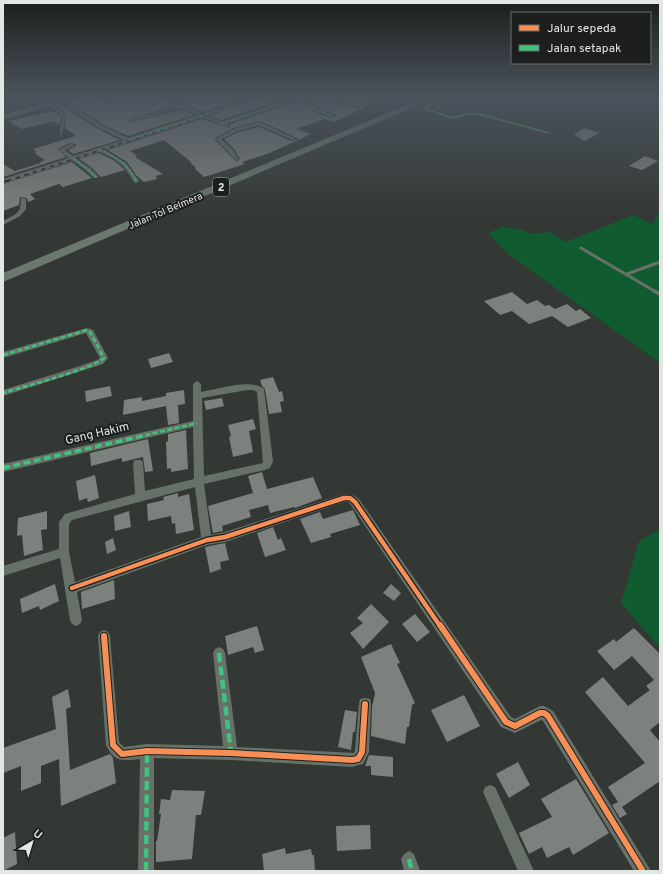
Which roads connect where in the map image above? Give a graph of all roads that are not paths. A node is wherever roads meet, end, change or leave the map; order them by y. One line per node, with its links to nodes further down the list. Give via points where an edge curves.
1 (119, 136): 8 (street)
2 (141, 136): 8 (street)
3 (224, 136): 12 (street, via 218,139)
4 (288, 136): 7 (street)
5 (327, 136): 22 (highway, Jalan Tol Belmera / 2)
6 (341, 136): 24 (highway, Jalan Tol Belmera / 2)
7 (294, 139)
8 (128, 140): 10 (street)
9 (73, 145): 11 (street, via 61,150)
10 (99, 149): 11 (street); 16 (street, via 123,161)
11 (74, 158): 14 (street); 15 (street)
12 (237, 160)
13 (38, 175): 17 (street)
14 (96, 177)
15 (3, 181)
16 (136, 181)
17 (3, 186)
18 (23, 199): 19 (street, via 23,209 18,215)
19 (3, 223)
20 (582, 248): 23 (lane)
21 (660, 262): 23 (lane)
22 (3, 269)
23 (628, 274): 25 (lane)
24 (3, 278)
25 (660, 294)
26 (3, 355): 28 (street, via 87,330 104,358 83,368)
27 (197, 384): 29 (street)
28 (3, 393)
29 (198, 396): 30 (street); 33 (street, via 252,386 258,388 261,391 268,461 262,467)
30 (197, 423): 32 (street, Gang Hakim); 33 (street)
31 (138, 464): 34 (street)
32 (3, 468)
33 (199, 481): 34 (street); 35 (street)
34 (140, 496): 36 (street, via 68,517 64,522)
35 (208, 540): 38 (street); 48 (street, via 350,498 506,722 515,726 540,713 548,716)
36 (64, 552): 37 (street); 38 (street)
37 (3, 570)
38 (72, 588): 39 (street)
39 (76, 620)
40 (104, 636): 43 (street, via 113,745 122,754)
41 (219, 653): 44 (street)
42 (365, 704): 44 (street, via 362,752 358,759)
43 (147, 751): 44 (street); 46 (street)
44 (232, 753)
45 (490, 792): 47 (street)
46 (146, 871)
47 (526, 871)
48 (643, 871)

